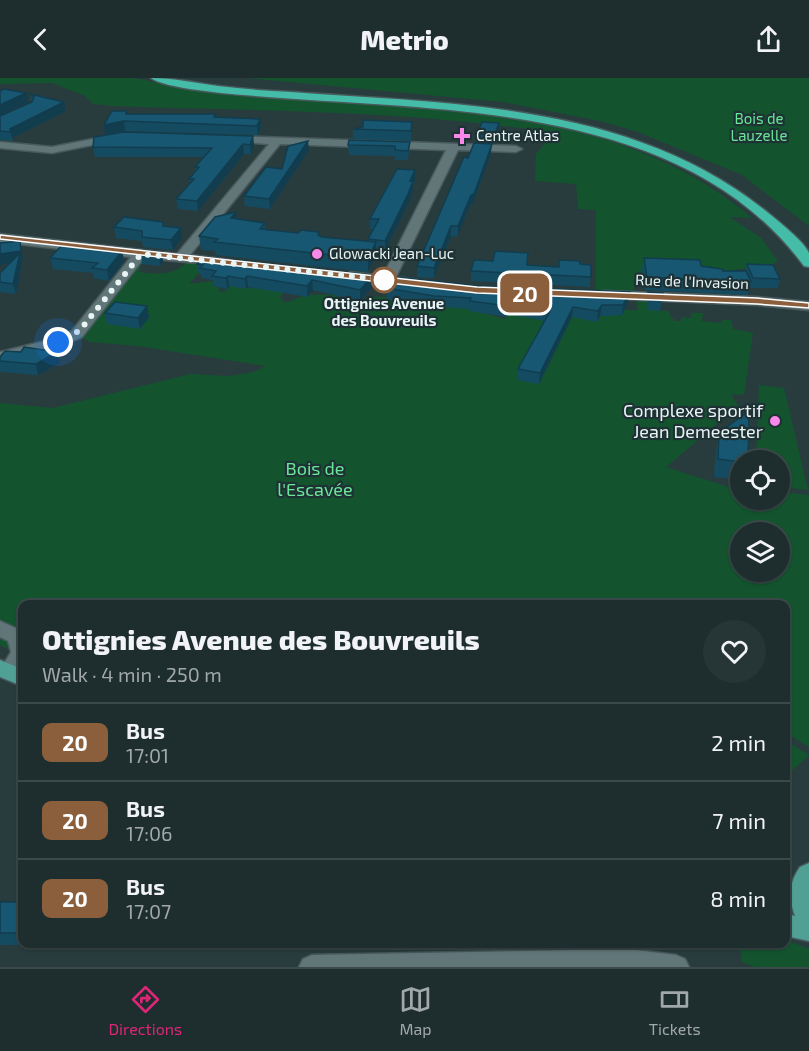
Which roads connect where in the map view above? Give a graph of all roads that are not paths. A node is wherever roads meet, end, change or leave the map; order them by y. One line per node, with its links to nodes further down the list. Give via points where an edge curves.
1 (156, 78): 9 (highway, via 246,92 465,108 579,127 645,148 701,172)
2 (187, 78): 11 (highway, via 459,102 583,122 655,144 711,169 760,198)
3 (135, 136): 6 (street, via 52,150)
4 (223, 139): 5 (street)
5 (277, 141): 7 (street); 13 (street)
6 (0, 145)
7 (454, 146): 8 (street); 18 (street)
8 (516, 149)
9 (779, 229): 14 (highway); 17 (highway)
10 (1, 239): 12 (street)
11 (809, 243)
12 (141, 254): 13 (street); 22 (street, via 77,334)
13 (181, 258): 15 (street)
14 (809, 263)
15 (240, 264)
16 (340, 275): 18 (street)
17 (809, 279)
18 (388, 280): 19 (street)
19 (424, 284)
20 (591, 295): 21 (street, Rue de l'Invasion)
21 (809, 306)
22 (0, 357)
23 (0, 628): 24 (street)
24 (18, 641)
25 (18, 658): 26 (street)
26 (10, 673)
27 (799, 887): 28 (main road)
28 (809, 919)
29 (790, 926): 30 (main road)
30 (809, 930)
31 (312, 967): 32 (street, via 628,961)
32 (676, 967)

